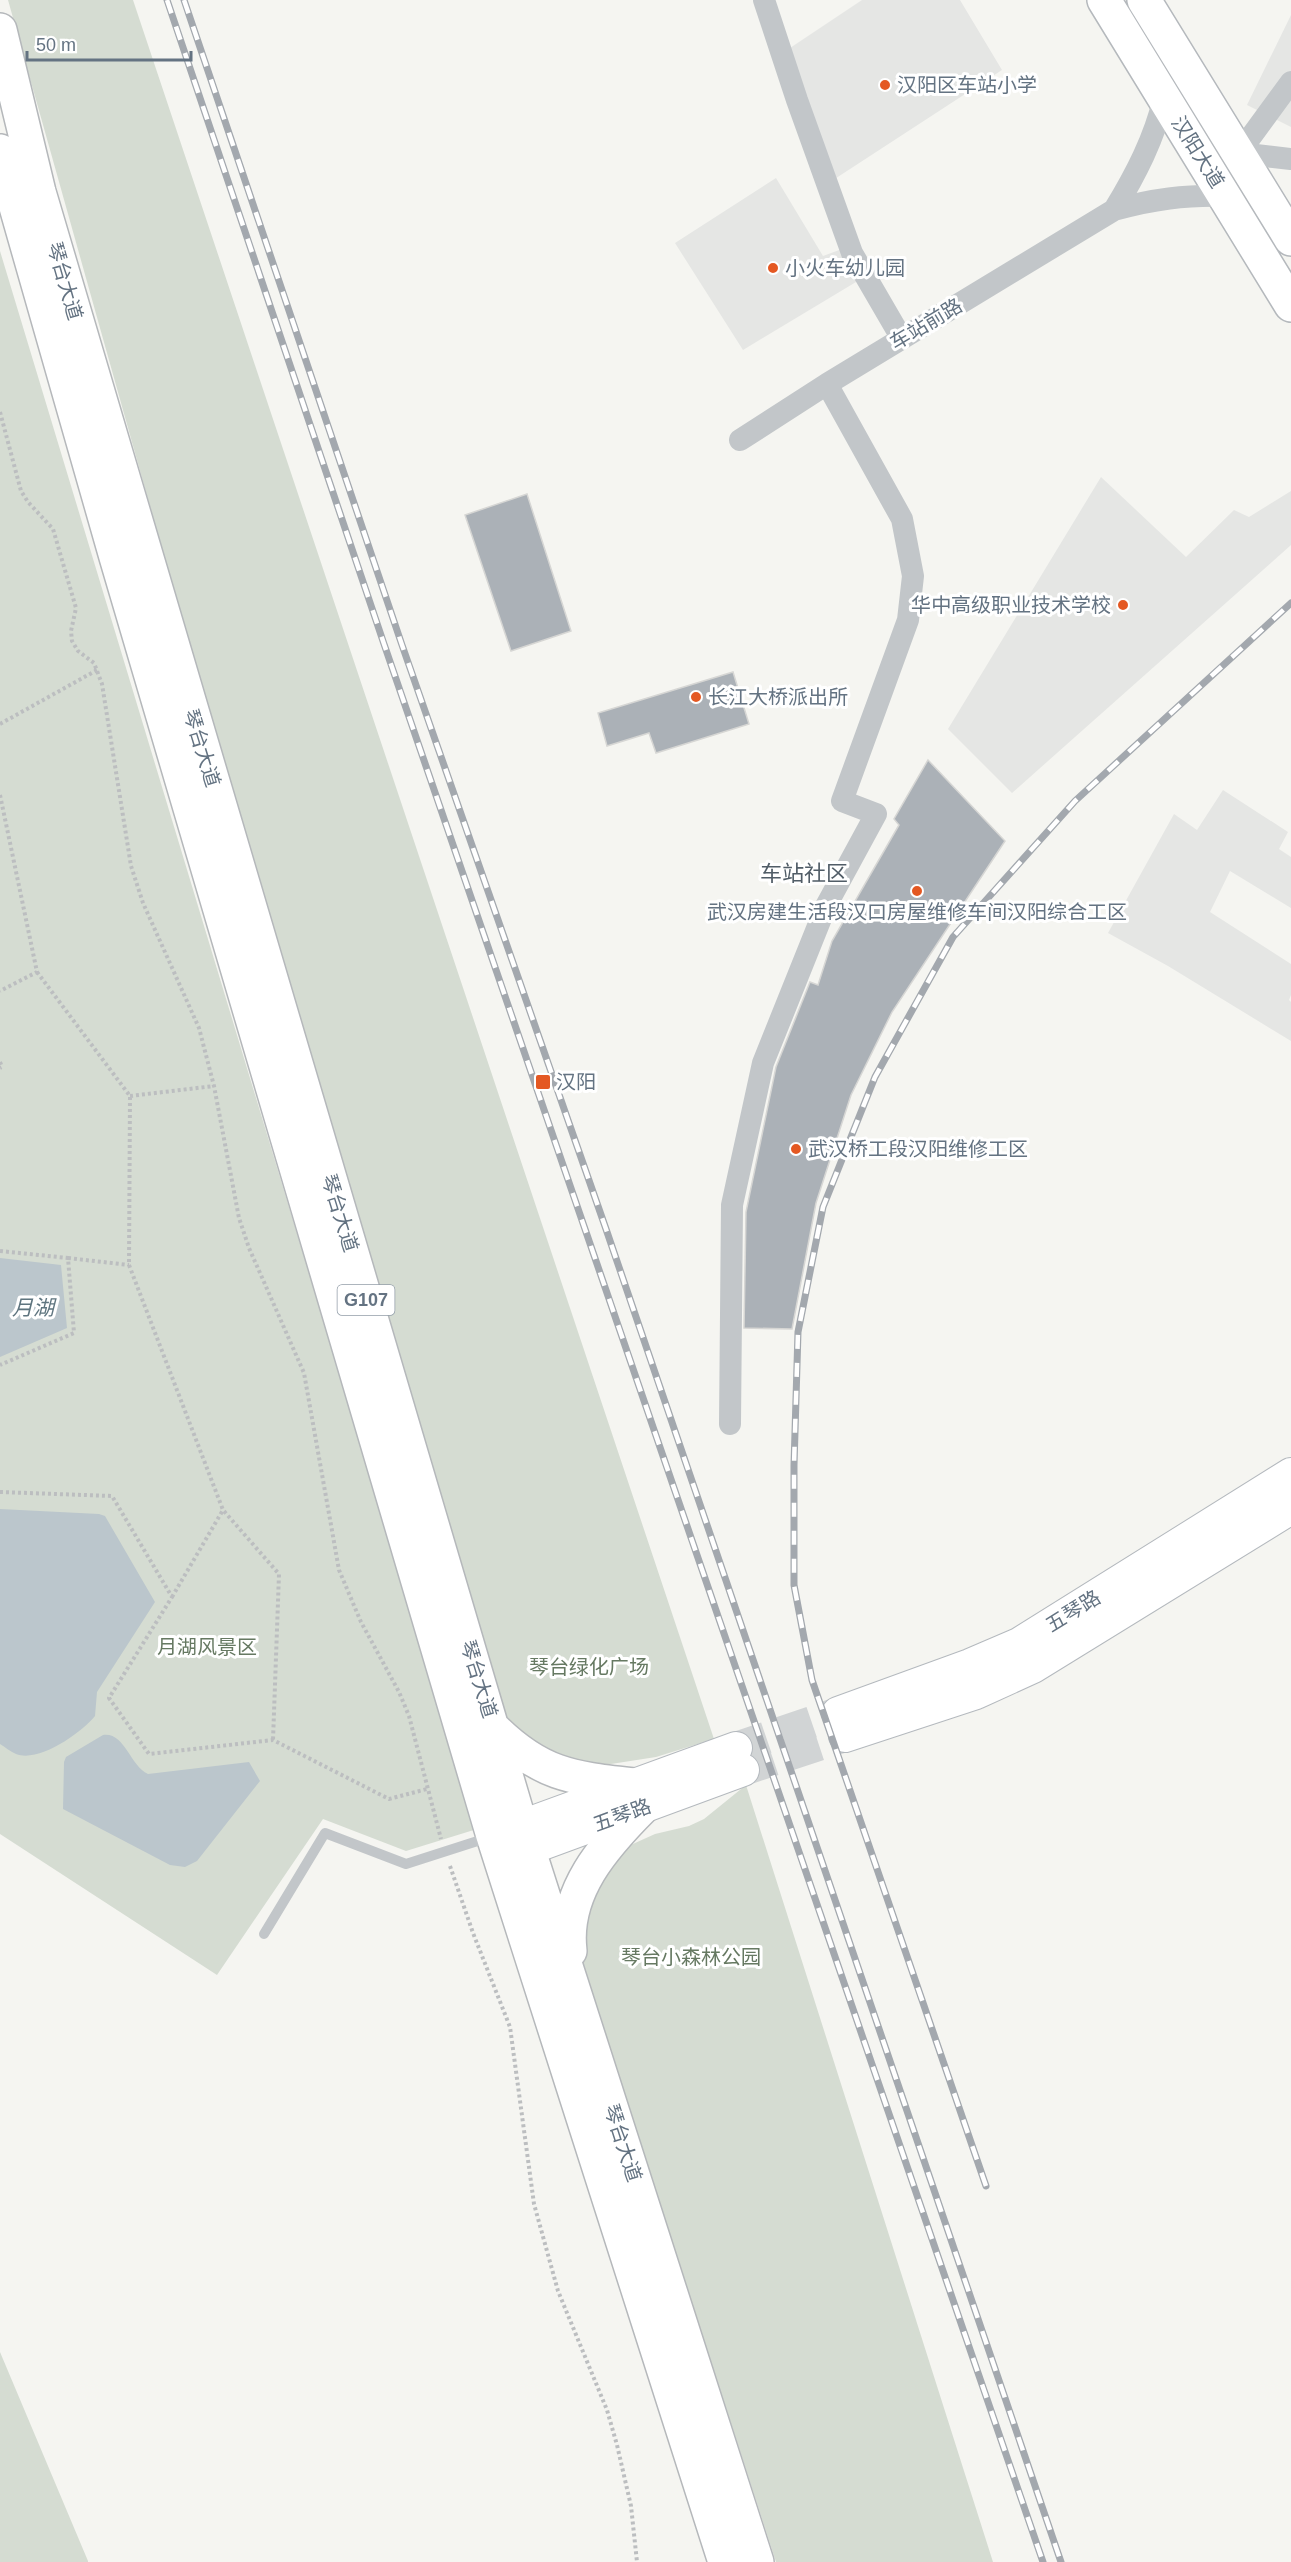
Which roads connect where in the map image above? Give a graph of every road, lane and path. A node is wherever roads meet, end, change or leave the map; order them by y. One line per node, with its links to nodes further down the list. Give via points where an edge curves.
1 (764, 0): 14 (street, via 852,253)
2 (1104, 0): 6 (main road, 汉阳大道)
3 (1144, 0): 8 (main road, 汉阳大道)
4 (0, 30): 37 (main road, 琴台大道 / G107, via 39,192)
5 (1291, 82): 8 (street)
6 (1164, 98): 10 (main road, 汉阳大道); 11 (street, via 1137,171)
7 (0, 151): 42 (main road, 琴台大道 / G107, via 116,557)
8 (1239, 153): 9 (street); 12 (main road, 汉阳大道)
9 (1291, 159)
10 (1225, 196): 11 (street, via 1152,199); 13 (main road, 汉阳大道)
11 (1114, 210): 14 (street, 车站前路)
12 (1291, 239)
13 (1291, 305)
14 (902, 339): 15 (street, 车站前路)
15 (827, 384): 17 (street, 车站前路); 31 (street, via 902,519 913,576 908,620 842,801 876,814 826,906 763,1063 734,1193)
16 (0, 412): 18 (path, via 24,497 53,529 76,608 72,641)
17 (740, 440)
18 (97, 670): 19 (path); 25 (path, via 131,866 143,903 199,1028)
19 (0, 724)
20 (0, 795): 21 (path)
21 (37, 972): 22 (path); 26 (path)
22 (0, 991)
23 (0, 1062): 24 (path)
24 (0, 1068)
25 (214, 1086): 26 (path); 40 (path, via 238,1218 304,1373 339,1570 361,1622 404,1703)
26 (130, 1096): 29 (path)
27 (0, 1251): 28 (path)
28 (68, 1258): 29 (path); 30 (path, via 74,1333)
29 (129, 1264): 35 (path)
30 (0, 1365)
31 (730, 1424)
32 (1291, 1474): 34 (main road, 五琴路, via 1019,1644 841,1724 996,1686)
33 (0, 1491): 36 (path, via 112,1496)
34 (1291, 1508)
35 (223, 1510): 36 (path); 38 (path, via 279,1574)
36 (172, 1597): 38 (path, via 109,1698 149,1754)
37 (494, 1728): 41 (main road, via 521,1753 549,1769); 42 (main road, 琴台大道 / G107)
38 (273, 1740): 40 (path, via 389,1799)
39 (740, 1759): 41 (main road, 五琴路)
40 (427, 1790): 43 (path)
41 (639, 1796): 42 (main road, 五琴路); 45 (main road, via 575,1899 568,1930)
42 (511, 1842): 43 (lane); 45 (main road, 琴台大道 / G107); 47 (main road, 琴台大道 / G107)
43 (445, 1851): 44 (lane, via 406,1864 325,1833); 46 (path, via 510,2027 534,2204 558,2291 607,2410 631,2506)
44 (264, 1934)
45 (572, 1983): 48 (main road, 琴台大道 / G107)
46 (637, 2562)
47 (725, 2562)
48 (757, 2562)

